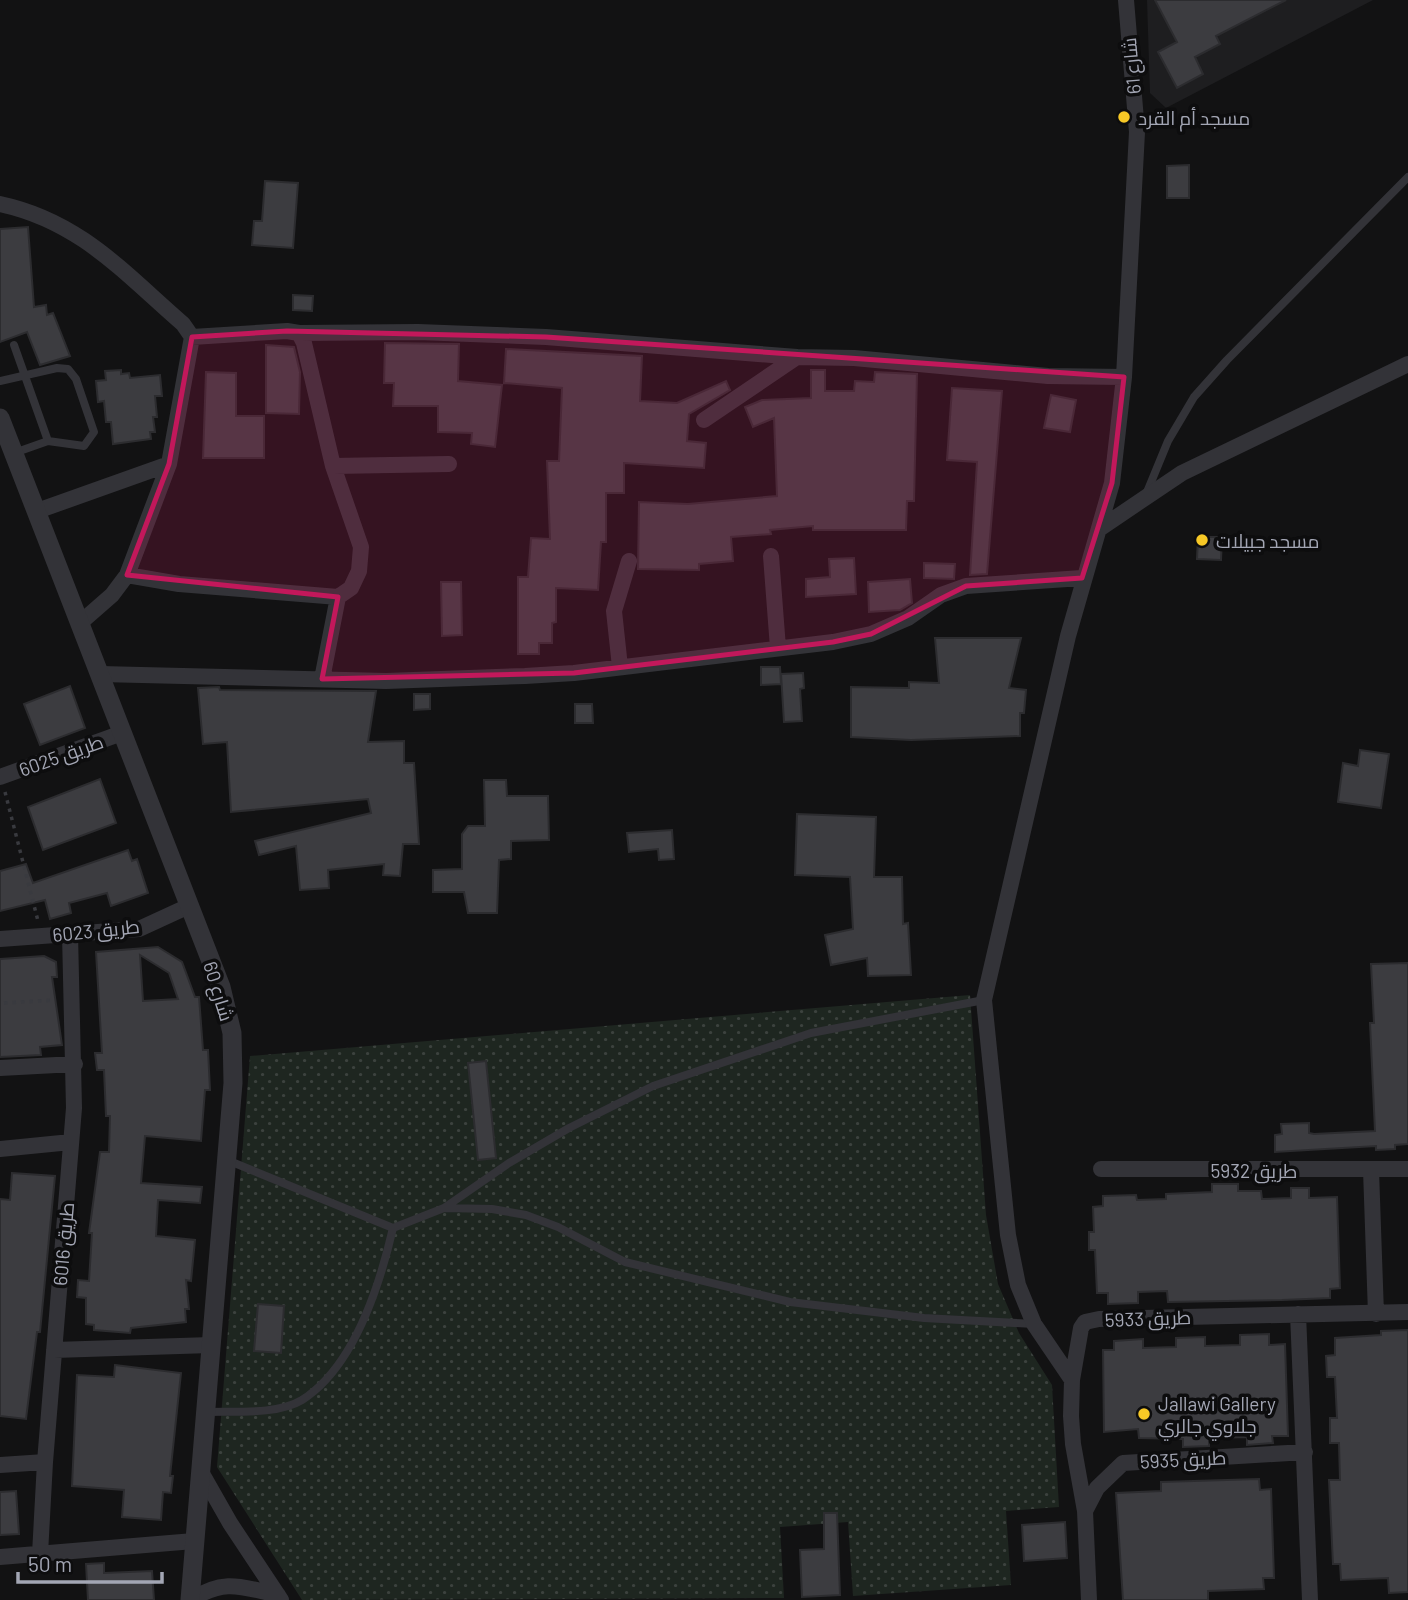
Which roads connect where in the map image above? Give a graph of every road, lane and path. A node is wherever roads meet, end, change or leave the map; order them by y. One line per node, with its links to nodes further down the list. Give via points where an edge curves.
1 (1126, 0): 10 (street, شارع 61, via 1137,132)
2 (1408, 177): 19 (lane, via 1194,397 1168,440)
3 (0, 204): 5 (street, via 33,211 105,253)
4 (299, 333): 5 (street); 7 (street, via 545,337); 18 (street)
5 (192, 337): 16 (street)
6 (14, 345): 9 (lane)
7 (797, 357): 10 (street, via 1048,376); 13 (street)
8 (1408, 364): 19 (street)
9 (26, 374): 11 (lane); 14 (lane); 14 (lane, via 68,369 92,426 93,438 84,446)
10 (1124, 377): 21 (street, شارع 61)
11 (0, 381)
12 (0, 418): 15 (street, شارع 60)
13 (704, 420)
14 (48, 441): 15 (lane)
15 (14, 453): 20 (street, شارع 60)
16 (169, 464): 20 (street); 24 (street)
17 (449, 464): 18 (street)
18 (334, 466): 26 (street, via 361,547 351,589)
19 (1146, 494): 21 (street)
20 (37, 511): 27 (street, شارع 60)
21 (1102, 527): 25 (street, شارع 61)
22 (771, 556): 28 (street)
23 (629, 561): 29 (street, via 614,611)
24 (127, 575): 26 (street, via 179,584); 27 (street)
25 (1082, 578): 28 (street, via 966,586 871,634); 39 (street, شارع 61)
26 (338, 597): 31 (street)
27 (80, 623): 30 (street, شارع 60)
28 (778, 648): 29 (street)
29 (620, 667): 31 (street, via 432,680)
30 (100, 674): 31 (street); 32 (street, شارع 60)
31 (322, 679)
32 (122, 733): 33 (street, طريق 6025); 34 (street, شارع 60)
33 (1, 777): 36 (path)
34 (189, 906): 35 (street, طريق 6023, via 139,929); 45 (street, شارع 60, via 221,987 232,1034)
35 (70, 934): 36 (street, طريق 6023); 38 (street, طريق 6016)
36 (42, 936): 37 (street, طريق 6023)
37 (0, 939)
38 (74, 998): 40 (path); 41 (street, طريق 6016)
39 (984, 1000): 49 (lane, via 811,1033 653,1086 521,1156); 54 (street, شارع 61, via 1008,1235 1018,1285)
40 (4, 1003)
41 (75, 1064): 42 (street); 43 (street, طريق 6016)
42 (0, 1068)
43 (71, 1142): 44 (street); 56 (street, طريق 6016)
44 (0, 1149)
45 (227, 1160): 50 (lane); 55 (street, شارع 60)
46 (1408, 1169): 48 (street, طريق 5932)
47 (1101, 1170): 48 (street, طريق 5932)
48 (1371, 1170): 53 (street)
49 (444, 1208): 50 (lane); 54 (lane, via 526,1215 625,1262 790,1303)
50 (393, 1228): 58 (lane, via 370,1307 321,1383 301,1401 271,1409)
51 (1408, 1312): 53 (street, طريق 5933)
52 (1298, 1314): 53 (street, طريق 5933); 57 (street, طريق 5933, via 1092,1320 1081,1328); 59 (street)
53 (1376, 1314)
54 (1034, 1324): 57 (street, شارع 61)
55 (211, 1345): 56 (street); 58 (street, شارع 60)
56 (54, 1350): 60 (street, طريق 6016)
57 (1072, 1380): 63 (street, طريق 5933, via 1073,1444)
58 (205, 1413): 62 (street, شارع 60)
59 (1305, 1452): 63 (street, طريق 5935, via 1123,1464 1097,1488); 70 (street)
60 (45, 1462): 61 (street); 65 (street, طريق 6016)
61 (0, 1465)
62 (201, 1472): 64 (street, شارع 60); 67 (street)
63 (1085, 1511): 69 (street, طريق 5933)
64 (194, 1541): 65 (street); 68 (street, شارع 60)
65 (40, 1553): 66 (street)
66 (0, 1557)
67 (280, 1598): 68 (street, via 230,1586 210,1587)
68 (190, 1600)
69 (1089, 1600)
70 (1310, 1600)

